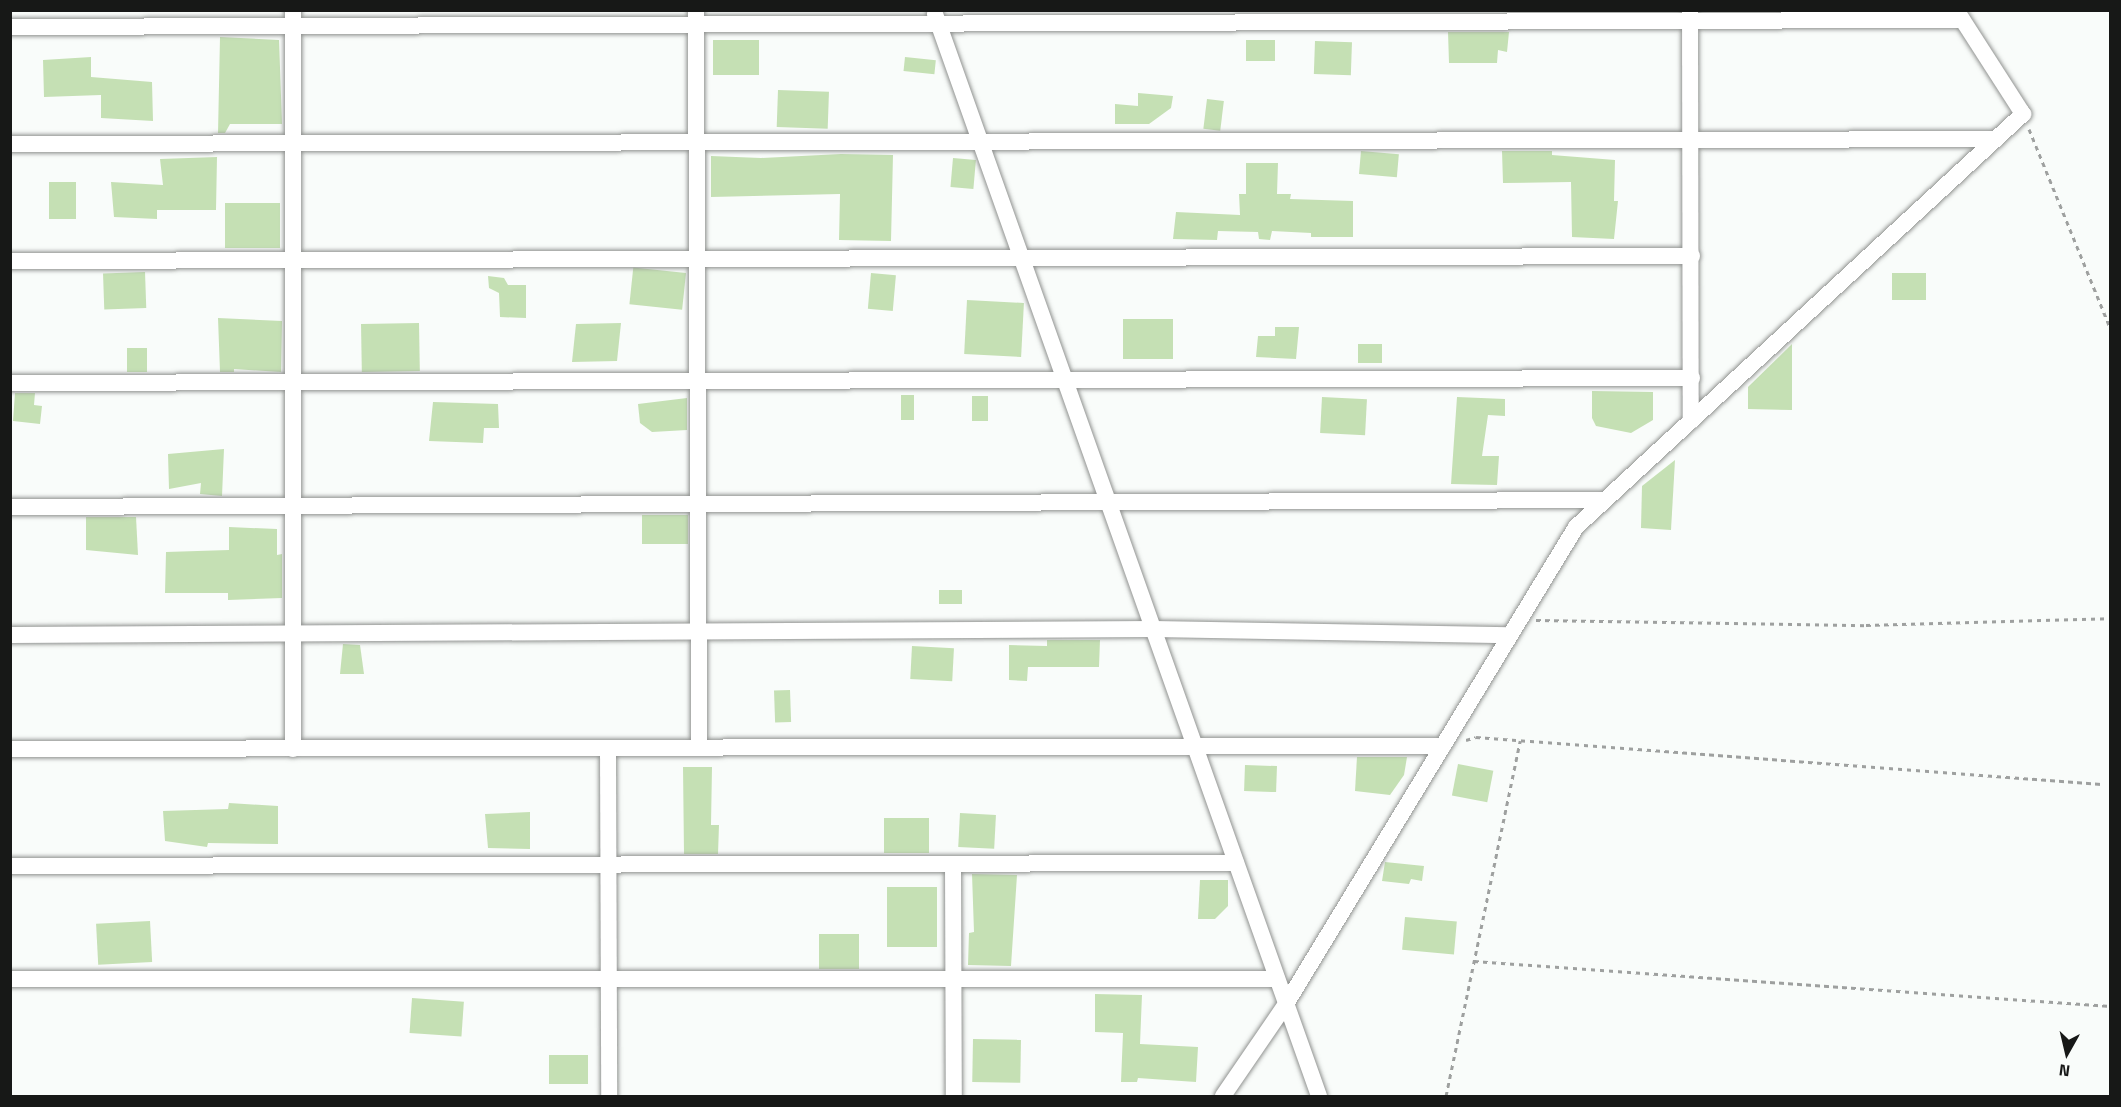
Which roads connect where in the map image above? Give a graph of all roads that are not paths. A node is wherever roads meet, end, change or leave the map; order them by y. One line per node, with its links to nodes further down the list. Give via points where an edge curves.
1 (1690, 14): 2 (street); 4 (street); 9 (street)
2 (1960, 15): 8 (street, via 2023,114)
3 (936, 16): 4 (street); 5 (street); 10 (street)
4 (1022, 16)
5 (696, 17): 6 (street); 11 (street)
6 (293, 18): 7 (street); 12 (street)
7 (10, 27)
8 (1996, 139): 9 (street); 24 (street)
9 (1691, 140): 10 (street); 14 (street)
10 (981, 141): 11 (street); 15 (street)
11 (697, 142): 12 (street); 16 (street)
12 (293, 143): 13 (street); 17 (street)
13 (10, 144)
14 (1692, 256): 15 (street); 19 (street)
15 (1022, 258): 16 (street); 20 (street)
16 (697, 259): 17 (street); 21 (street)
17 (293, 260): 18 (street); 22 (street)
18 (10, 261)
19 (1692, 378): 20 (street); 24 (street)
20 (1065, 380): 21 (street); 26 (street)
21 (698, 381): 22 (street); 27 (street)
22 (293, 382): 23 (street); 28 (street)
23 (10, 383)
24 (1691, 421): 25 (street)
25 (1605, 500): 26 (street); 34 (street, via 1576,526)
26 (1109, 502): 27 (street); 30 (street)
27 (698, 504): 28 (street); 31 (street)
28 (293, 506): 29 (street); 32 (street)
29 (10, 507)
30 (1154, 629): 31 (street); 34 (street); 35 (street)
31 (698, 632): 32 (street); 38 (street)
32 (293, 634): 33 (street); 40 (street)
33 (10, 635)
34 (1510, 635): 36 (street)
35 (1195, 746): 36 (street); 38 (street); 41 (street)
36 (1443, 746): 49 (street)
37 (608, 748): 38 (street); 40 (street); 43 (street)
38 (699, 748)
39 (10, 749): 40 (street)
40 (293, 749)
41 (1236, 863): 42 (street); 47 (street)
42 (953, 864): 43 (street); 46 (street)
43 (608, 865): 44 (street); 48 (street)
44 (10, 866)
45 (10, 979): 48 (street)
46 (954, 979): 47 (street); 48 (street); 51 (street)
47 (1277, 979): 49 (street)
48 (609, 980): 50 (street)
49 (1286, 1005): 52 (street); 53 (street)
50 (609, 1096)
51 (954, 1096)
52 (1223, 1096)
53 (1319, 1096)

